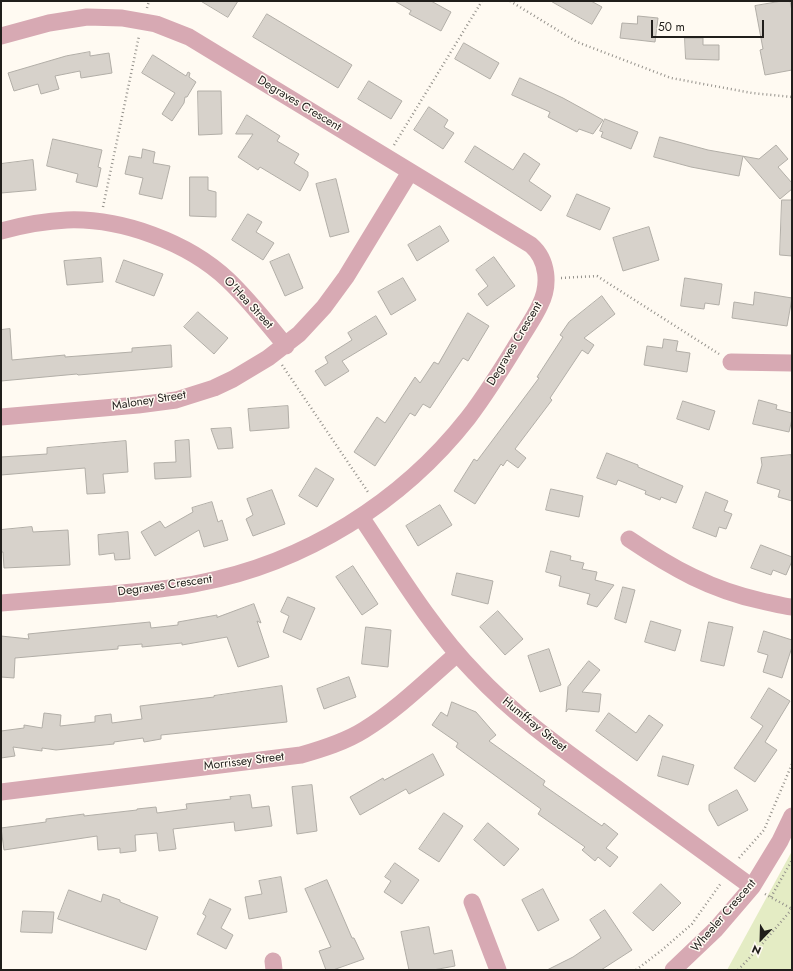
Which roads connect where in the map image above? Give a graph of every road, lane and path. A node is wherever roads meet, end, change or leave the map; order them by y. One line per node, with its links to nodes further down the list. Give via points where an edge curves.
1 (149, 1): 4 (path)
2 (482, 1): 7 (path)
3 (510, 1): 6 (path, via 577,42 671,78 752,93)
4 (142, 22): 5 (street, Degraves Crescent, via 122,18 86,17 49,23); 7 (street, Degraves Crescent, via 156,24 189,37); 9 (path)
5 (1, 36)
6 (792, 97)
7 (386, 157): 8 (street, Degraves Crescent)
8 (410, 172): 11 (street, Degraves Crescent, via 531,245 544,261); 12 (street, Maloney Street, via 346,277 324,307)
9 (100, 222): 10 (street, O'Hea Street, via 68,220); 12 (street, O'Hea Street, via 126,226 162,238 196,256 227,279 254,307)
10 (1, 230)
11 (546, 278): 13 (path, via 597,276); 16 (street, Degraves Crescent, via 541,304 497,376 468,417 418,472)
12 (280, 350): 15 (street, Maloney Street, via 233,379 176,400); 16 (path)
13 (732, 362): 14 (street)
14 (792, 363)
15 (1, 417)
16 (378, 506): 17 (street, Degraves Crescent)
17 (361, 517): 19 (street, Degraves Crescent, via 294,554 247,571 199,583 152,590); 21 (street, Humffray Street, via 417,600)
18 (629, 539): 20 (street, via 681,572 722,590)
19 (1, 603)
20 (792, 607)
21 (458, 654): 23 (street, Morrissey Street, via 364,730 317,751); 28 (street, Humffray Street, via 513,710 553,742)
22 (792, 764): 25 (path, via 764,830)
23 (1, 792)
24 (792, 816): 28 (street, Wheeler Crescent)
25 (738, 859)
26 (792, 860): 29 (path)
27 (722, 881): 33 (path, via 692,924)
28 (752, 887): 29 (path); 34 (street, Wheeler Crescent, via 716,929)
29 (771, 897): 31 (path)
30 (472, 902): 32 (street)
31 (792, 909): 35 (path)
32 (498, 970)
33 (636, 970)
34 (672, 970)
35 (738, 970)

